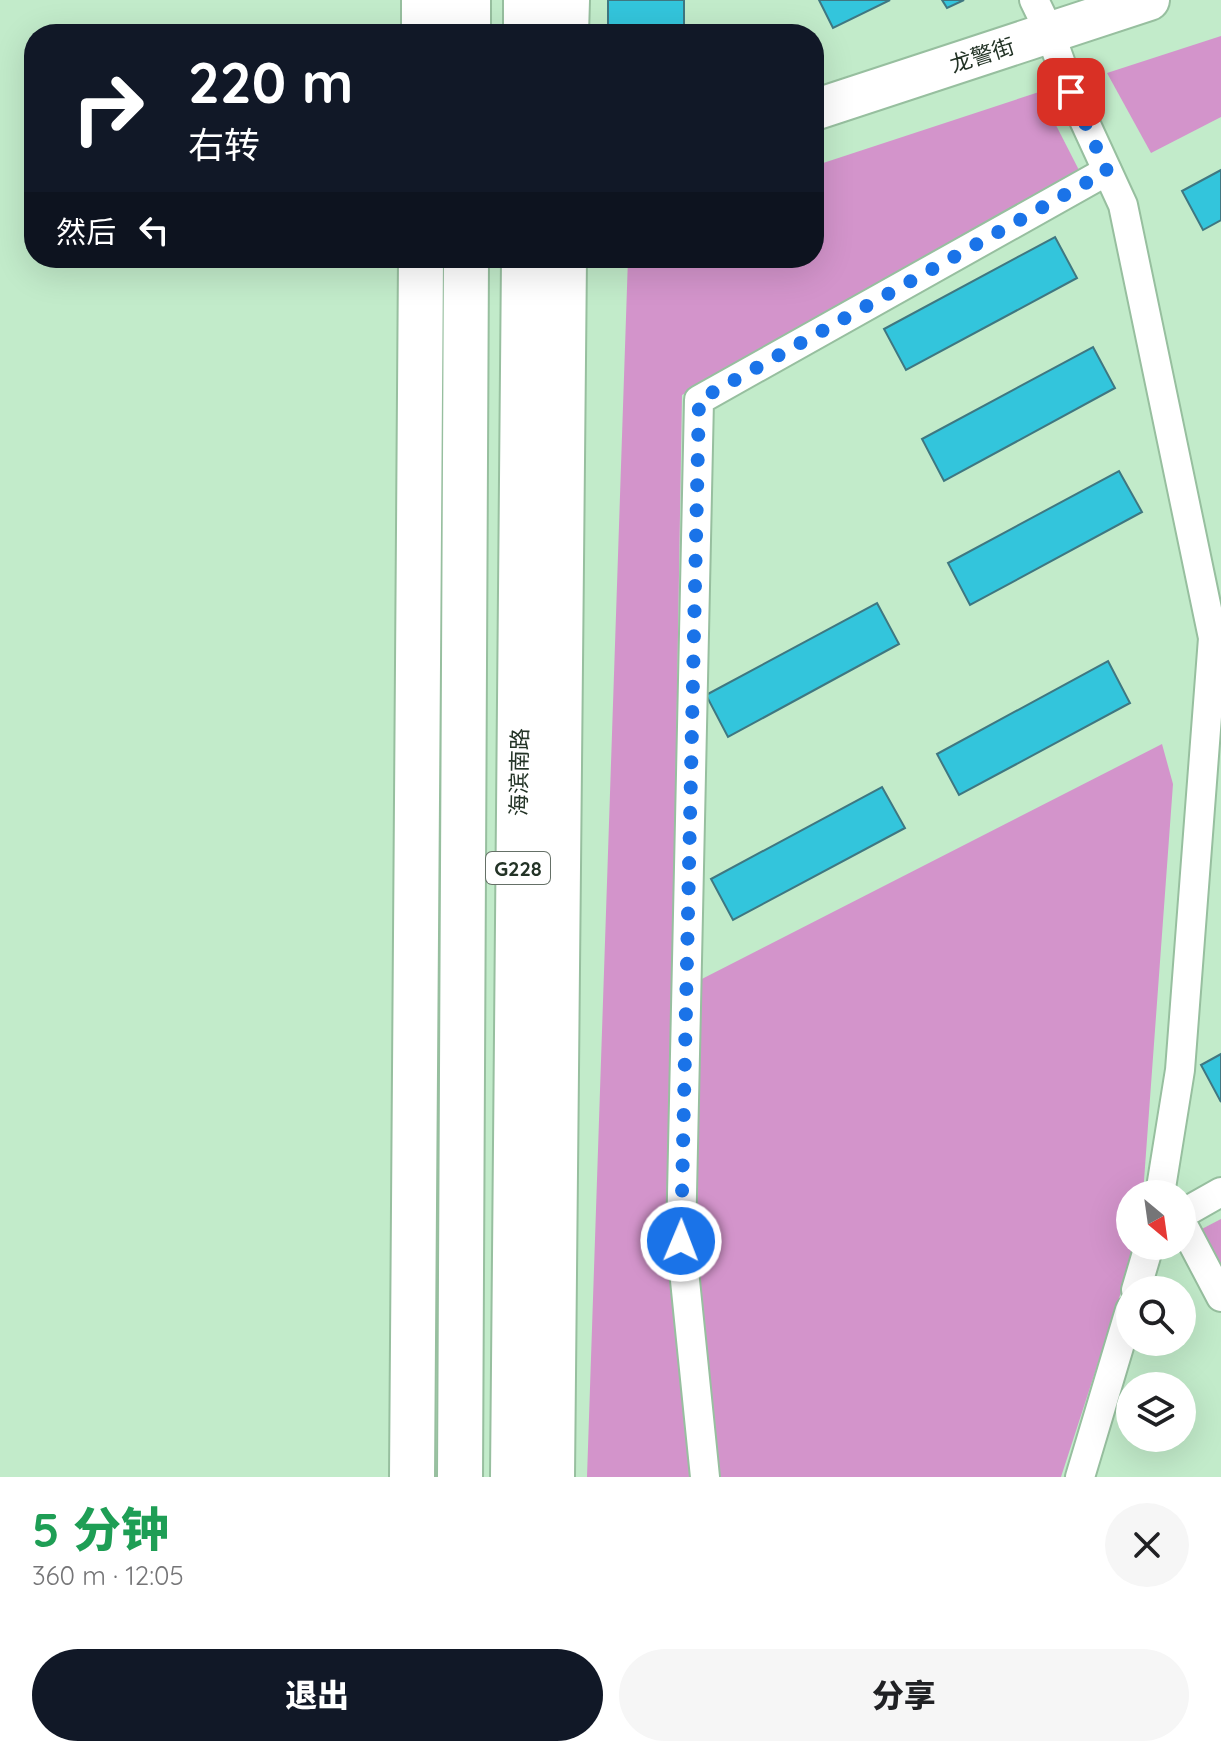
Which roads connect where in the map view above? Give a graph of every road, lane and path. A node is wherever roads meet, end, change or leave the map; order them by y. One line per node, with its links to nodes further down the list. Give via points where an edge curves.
1 (424, 0): 7 (highway)
2 (468, 0): 8 (highway)
3 (526, 0): 9 (highway)
4 (567, 0): 10 (highway)
5 (1149, 0): 6 (street, 龙警街)
6 (1042, 16): 11 (street, 龙警街); 12 (street)
7 (424, 24)
8 (468, 24)
9 (526, 24)
10 (566, 24)
11 (824, 106)
12 (1107, 171): 17 (street, via 1123,205 1213,638 1180,1070); 27 (street, via 699,400 681,1241)
13 (421, 268): 23 (highway)
14 (466, 268): 24 (highway, G228)
15 (524, 268): 25 (highway, 海滨南路 / G228)
16 (564, 268): 26 (highway)
17 (1162, 1180)
18 (1221, 1192): 19 (street)
19 (1196, 1206)
20 (1196, 1250): 21 (street)
21 (1221, 1297)
22 (1116, 1356): 28 (street)
23 (412, 1477)
24 (460, 1477)
25 (513, 1477)
26 (552, 1477)
27 (705, 1477)
28 (1080, 1477)

